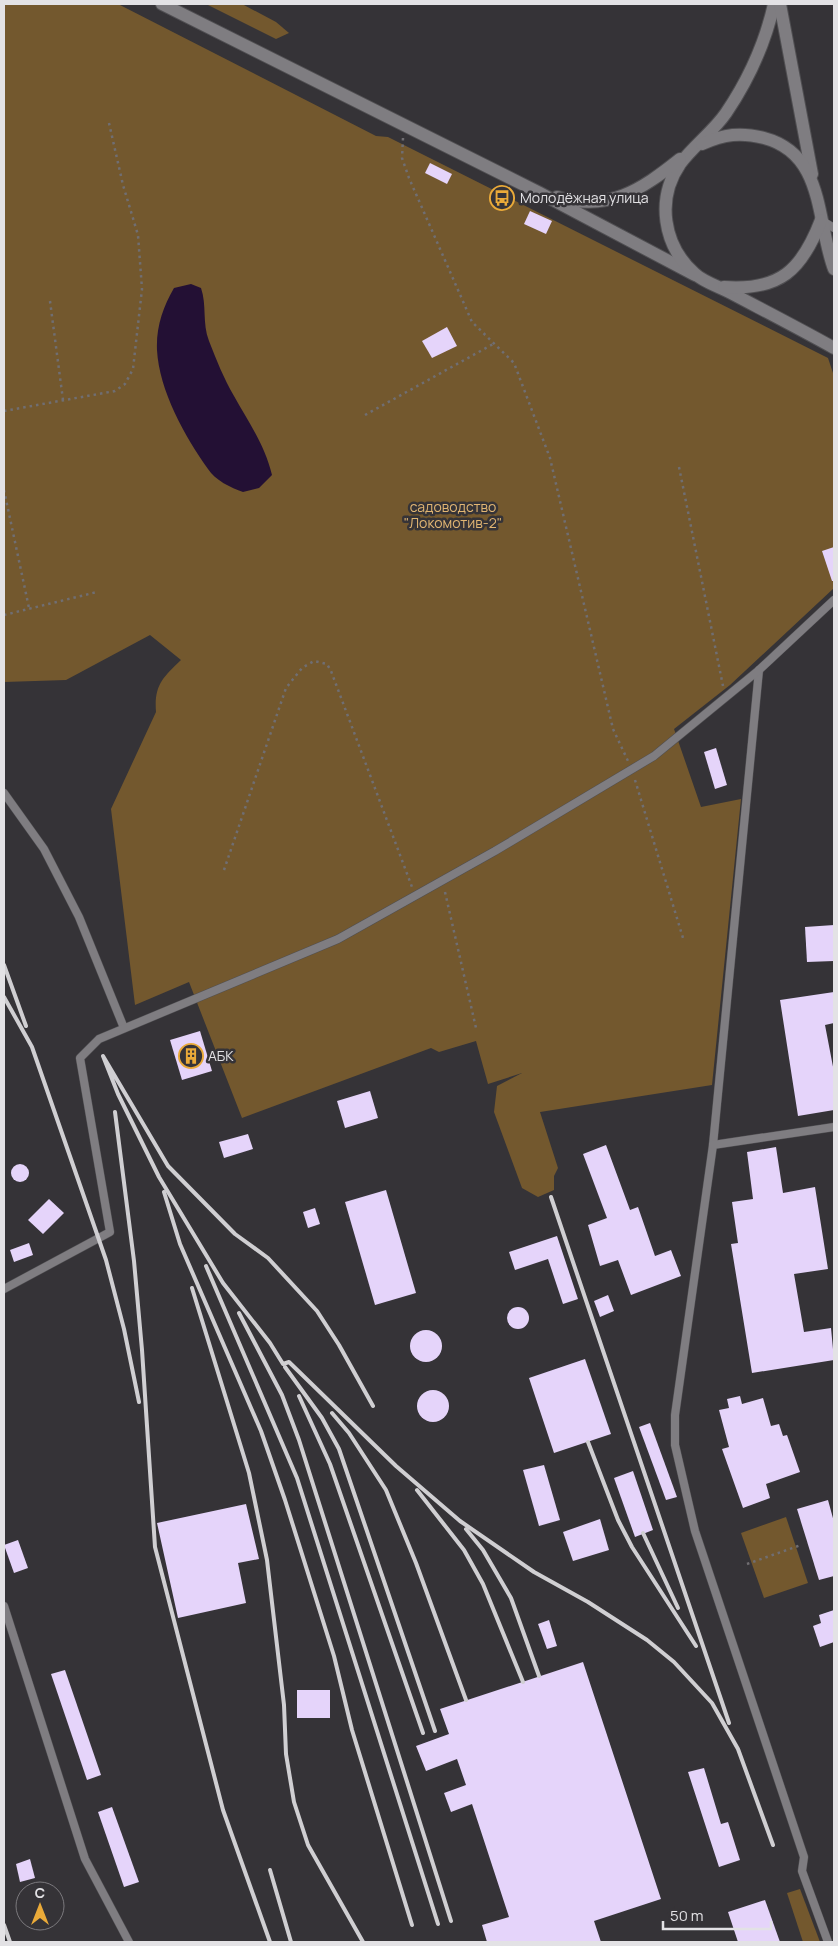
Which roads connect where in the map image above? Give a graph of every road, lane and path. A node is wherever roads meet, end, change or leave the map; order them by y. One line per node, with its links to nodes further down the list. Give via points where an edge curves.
1 (162, 4): 5 (street)
2 (774, 4): 6 (street, via 766,38 747,80 724,115)
3 (780, 4): 7 (street)
4 (109, 123): 17 (path, via 138,235 142,289 133,369 125,384 115,391)
5 (406, 127): 8 (street); 15 (path, via 402,158 409,178 472,322)
6 (693, 149): 7 (street, via 720,136 746,133 776,141 798,157); 8 (street, via 637,190 604,202 566,200); 12 (street, via 672,179 666,196 666,225 676,252)
7 (813, 181): 9 (street)
8 (538, 192): 12 (street)
9 (821, 220): 10 (lane); 11 (street); 13 (street, via 800,262 776,281 748,289)
10 (834, 228)
11 (834, 269)
12 (695, 274): 13 (street)
13 (719, 286): 16 (street)
14 (50, 300): 17 (path)
15 (495, 343): 19 (path); 28 (path, via 514,363 550,458 613,729)
16 (834, 348)
17 (63, 400): 18 (path)
18 (4, 411)
19 (365, 415)
20 (679, 467): 27 (path)
21 (4, 490): 24 (path)
22 (97, 592): 24 (path)
23 (834, 600): 26 (lane)
24 (29, 608): 25 (path)
25 (4, 615)
26 (758, 670): 27 (lane); 37 (lane)
27 (726, 697): 28 (lane, via 654,756)
28 (632, 769): 31 (lane); 33 (path)
29 (4, 793): 34 (lane, via 44,849 79,917)
30 (224, 870): 32 (path, via 286,688 302,668 320,661 331,671 344,702)
31 (442, 881): 32 (lane); 35 (path)
32 (415, 896): 34 (lane, via 338,939)
33 (683, 938)
34 (124, 1028): 38 (lane, via 99,1039 80,1058 110,1232)
35 (476, 1028)
36 (834, 1127): 37 (lane)
37 (713, 1145): 43 (lane, via 676,1405 675,1445 695,1530 804,1857 802,1871)
38 (4, 1289)
39 (801, 1545): 40 (path)
40 (747, 1564)
41 (4, 1606): 42 (lane, via 85,1859)
42 (129, 1942)
43 (828, 1942)

